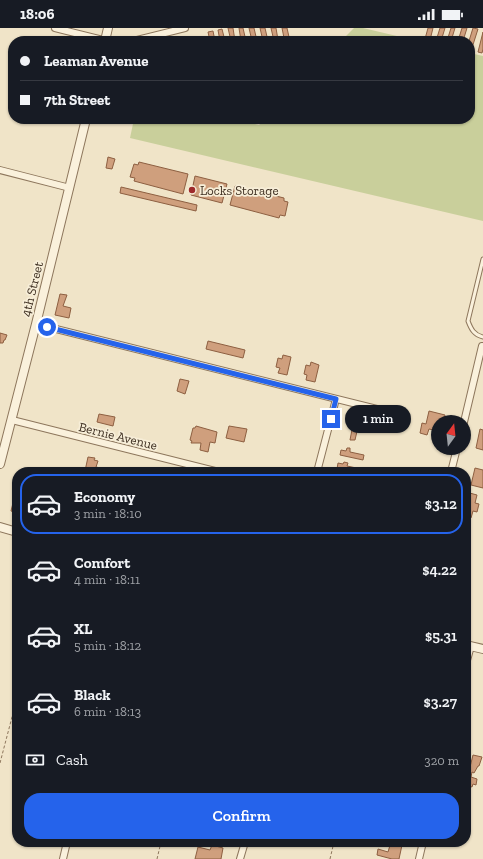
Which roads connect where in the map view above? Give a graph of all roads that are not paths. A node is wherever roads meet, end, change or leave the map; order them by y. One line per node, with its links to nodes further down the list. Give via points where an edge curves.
1 (56, 28): 3 (street)
2 (185, 28): 5 (street)
3 (72, 30): 4 (street)
4 (91, 36)
5 (153, 36)
6 (85, 124): 8 (street, 4th Street)
7 (0, 170): 8 (street)
8 (70, 188): 10 (street, 4th Street)
9 (483, 259): 11 (lane, via 468,321 477,335)
10 (36, 324): 13 (street); 16 (street, 4th Street)
11 (483, 337)
12 (482, 346): 15 (street)
13 (336, 399): 14 (street); 20 (street)
14 (397, 414)
15 (466, 415)
16 (12, 420): 18 (street, 4th Street); 19 (street, Bernie Avenue)
17 (455, 455): 21 (street)
18 (0, 464)
19 (199, 467)
20 (318, 467)
21 (452, 467)
22 (0, 527): 23 (street)
23 (12, 531)
24 (471, 646): 25 (street)
25 (483, 649)
26 (66, 847): 29 (street)
27 (244, 847): 30 (street)
28 (422, 847): 31 (street)
29 (63, 859)
30 (240, 859)
31 (419, 859)

